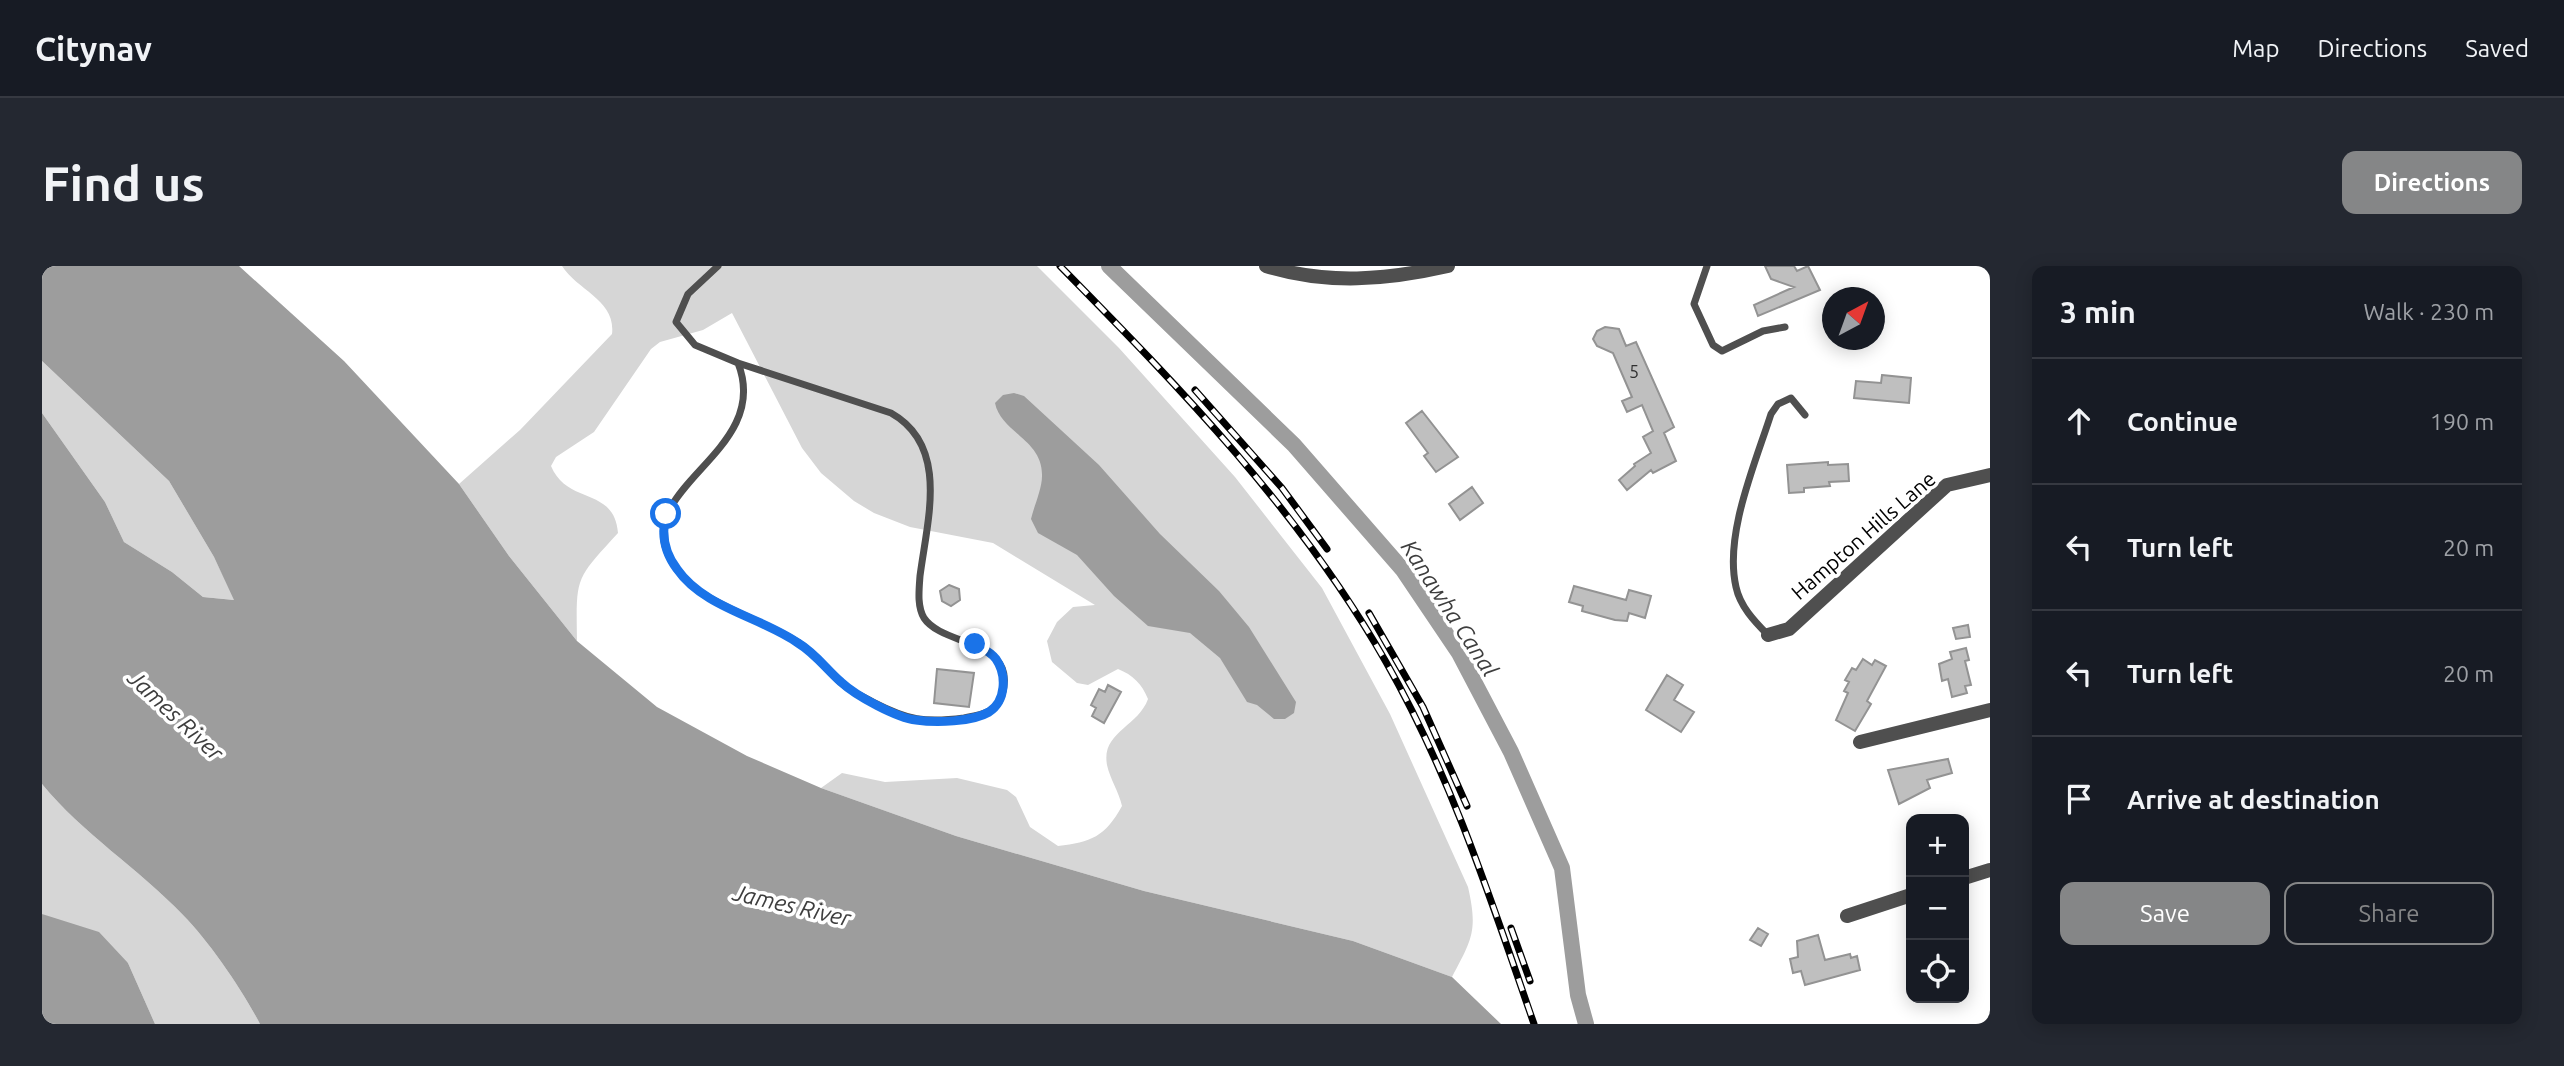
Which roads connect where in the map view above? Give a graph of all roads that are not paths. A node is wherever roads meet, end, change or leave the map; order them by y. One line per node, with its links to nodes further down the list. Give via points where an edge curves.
1 (718, 266): 6 (lane, via 688,294 676,322 695,345)
2 (1266, 266): 3 (street, via 1311,277 1352,280)
3 (1448, 266)
4 (1707, 266): 5 (lane, via 1694,303 1713,345 1722,351 1763,331)
5 (1785, 327)
6 (738, 363): 6 (lane, via 891,413 912,426 926,452 930,498 920,607 929,624 975,644 996,660 1002,695 990,711 932,721 902,717 849,689 799,643 705,594 676,569 663,539 666,514 731,431 746,385)
7 (1805, 415): 9 (lane, via 1791,398 1771,414 1733,537 1735,587 1749,616)
8 (1990, 475): 9 (street, Hampton Hills Lane, via 1947,485 1789,629)
9 (1769, 635)
10 (1990, 710): 11 (street)
11 (1860, 742)
12 (1990, 870): 13 (street)
13 (1967, 877)
14 (1906, 897): 15 (street)
15 (1847, 916)

